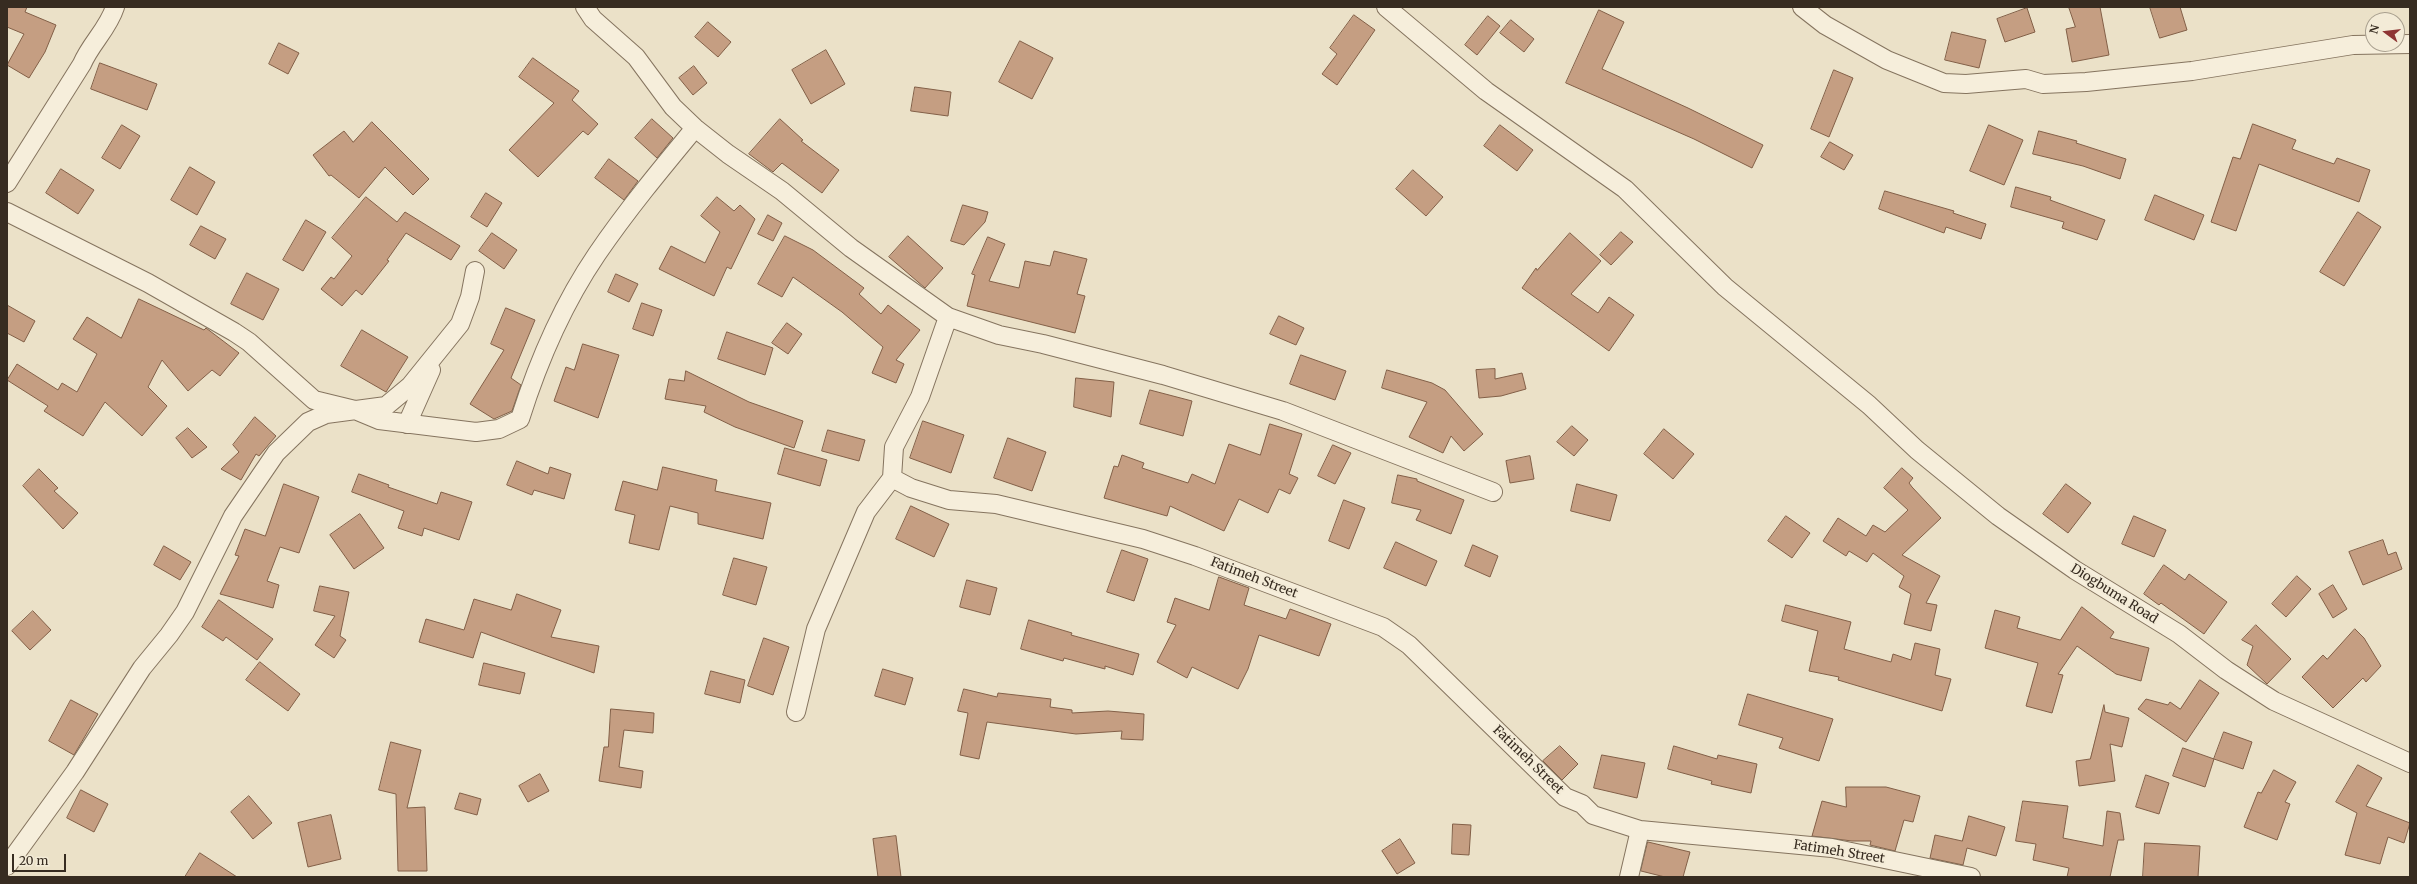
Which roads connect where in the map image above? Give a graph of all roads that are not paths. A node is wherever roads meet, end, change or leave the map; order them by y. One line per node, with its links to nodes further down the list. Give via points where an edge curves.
1 (115, 7): 7 (street, via 110,23 88,50 82,64)
2 (585, 7): 6 (street, via 593,19 636,57 673,107)
3 (1386, 7): 17 (street, Diogbuma Road, via 1486,91 1626,189 1725,287 1998,516 2075,570 2179,634 2226,670 2274,701)
4 (1802, 7): 5 (street, via 1825,26 1887,60 1944,83 1966,84 2026,79 2043,84 2086,82 2192,71)
5 (2365, 45)
6 (695, 128): 10 (street, via 782,191 851,248); 13 (street, via 632,205 596,255 548,346 520,418 499,429 476,432)
7 (7, 183)
8 (7, 212): 12 (street, via 148,283 234,332 249,342 314,400)
9 (475, 270): 11 (street, via 470,298 460,324)
10 (948, 317): 14 (street, via 920,397 894,447); 15 (street, via 998,335 1044,344 1163,375 1283,411)
11 (442, 346): 12 (street, via 410,386 386,406); 13 (street)
12 (355, 410): 13 (street, via 379,420); 19 (street, via 326,414 308,422 276,453 232,516 181,618 142,668 75,772)
13 (407, 424)
14 (892, 478): 16 (street, via 866,512 816,629); 18 (street, Fatimeh Street, via 911,488 949,500 996,504 1142,539 1195,556 1383,627 1396,634 1566,797 1582,804 1593,815)
15 (1493, 492)
16 (796, 712)
17 (2410, 763)
18 (1640, 830): 20 (street); 21 (street, Fatimeh Street, via 1832,848)
19 (7, 866)
20 (1629, 877)
21 (1971, 877)

